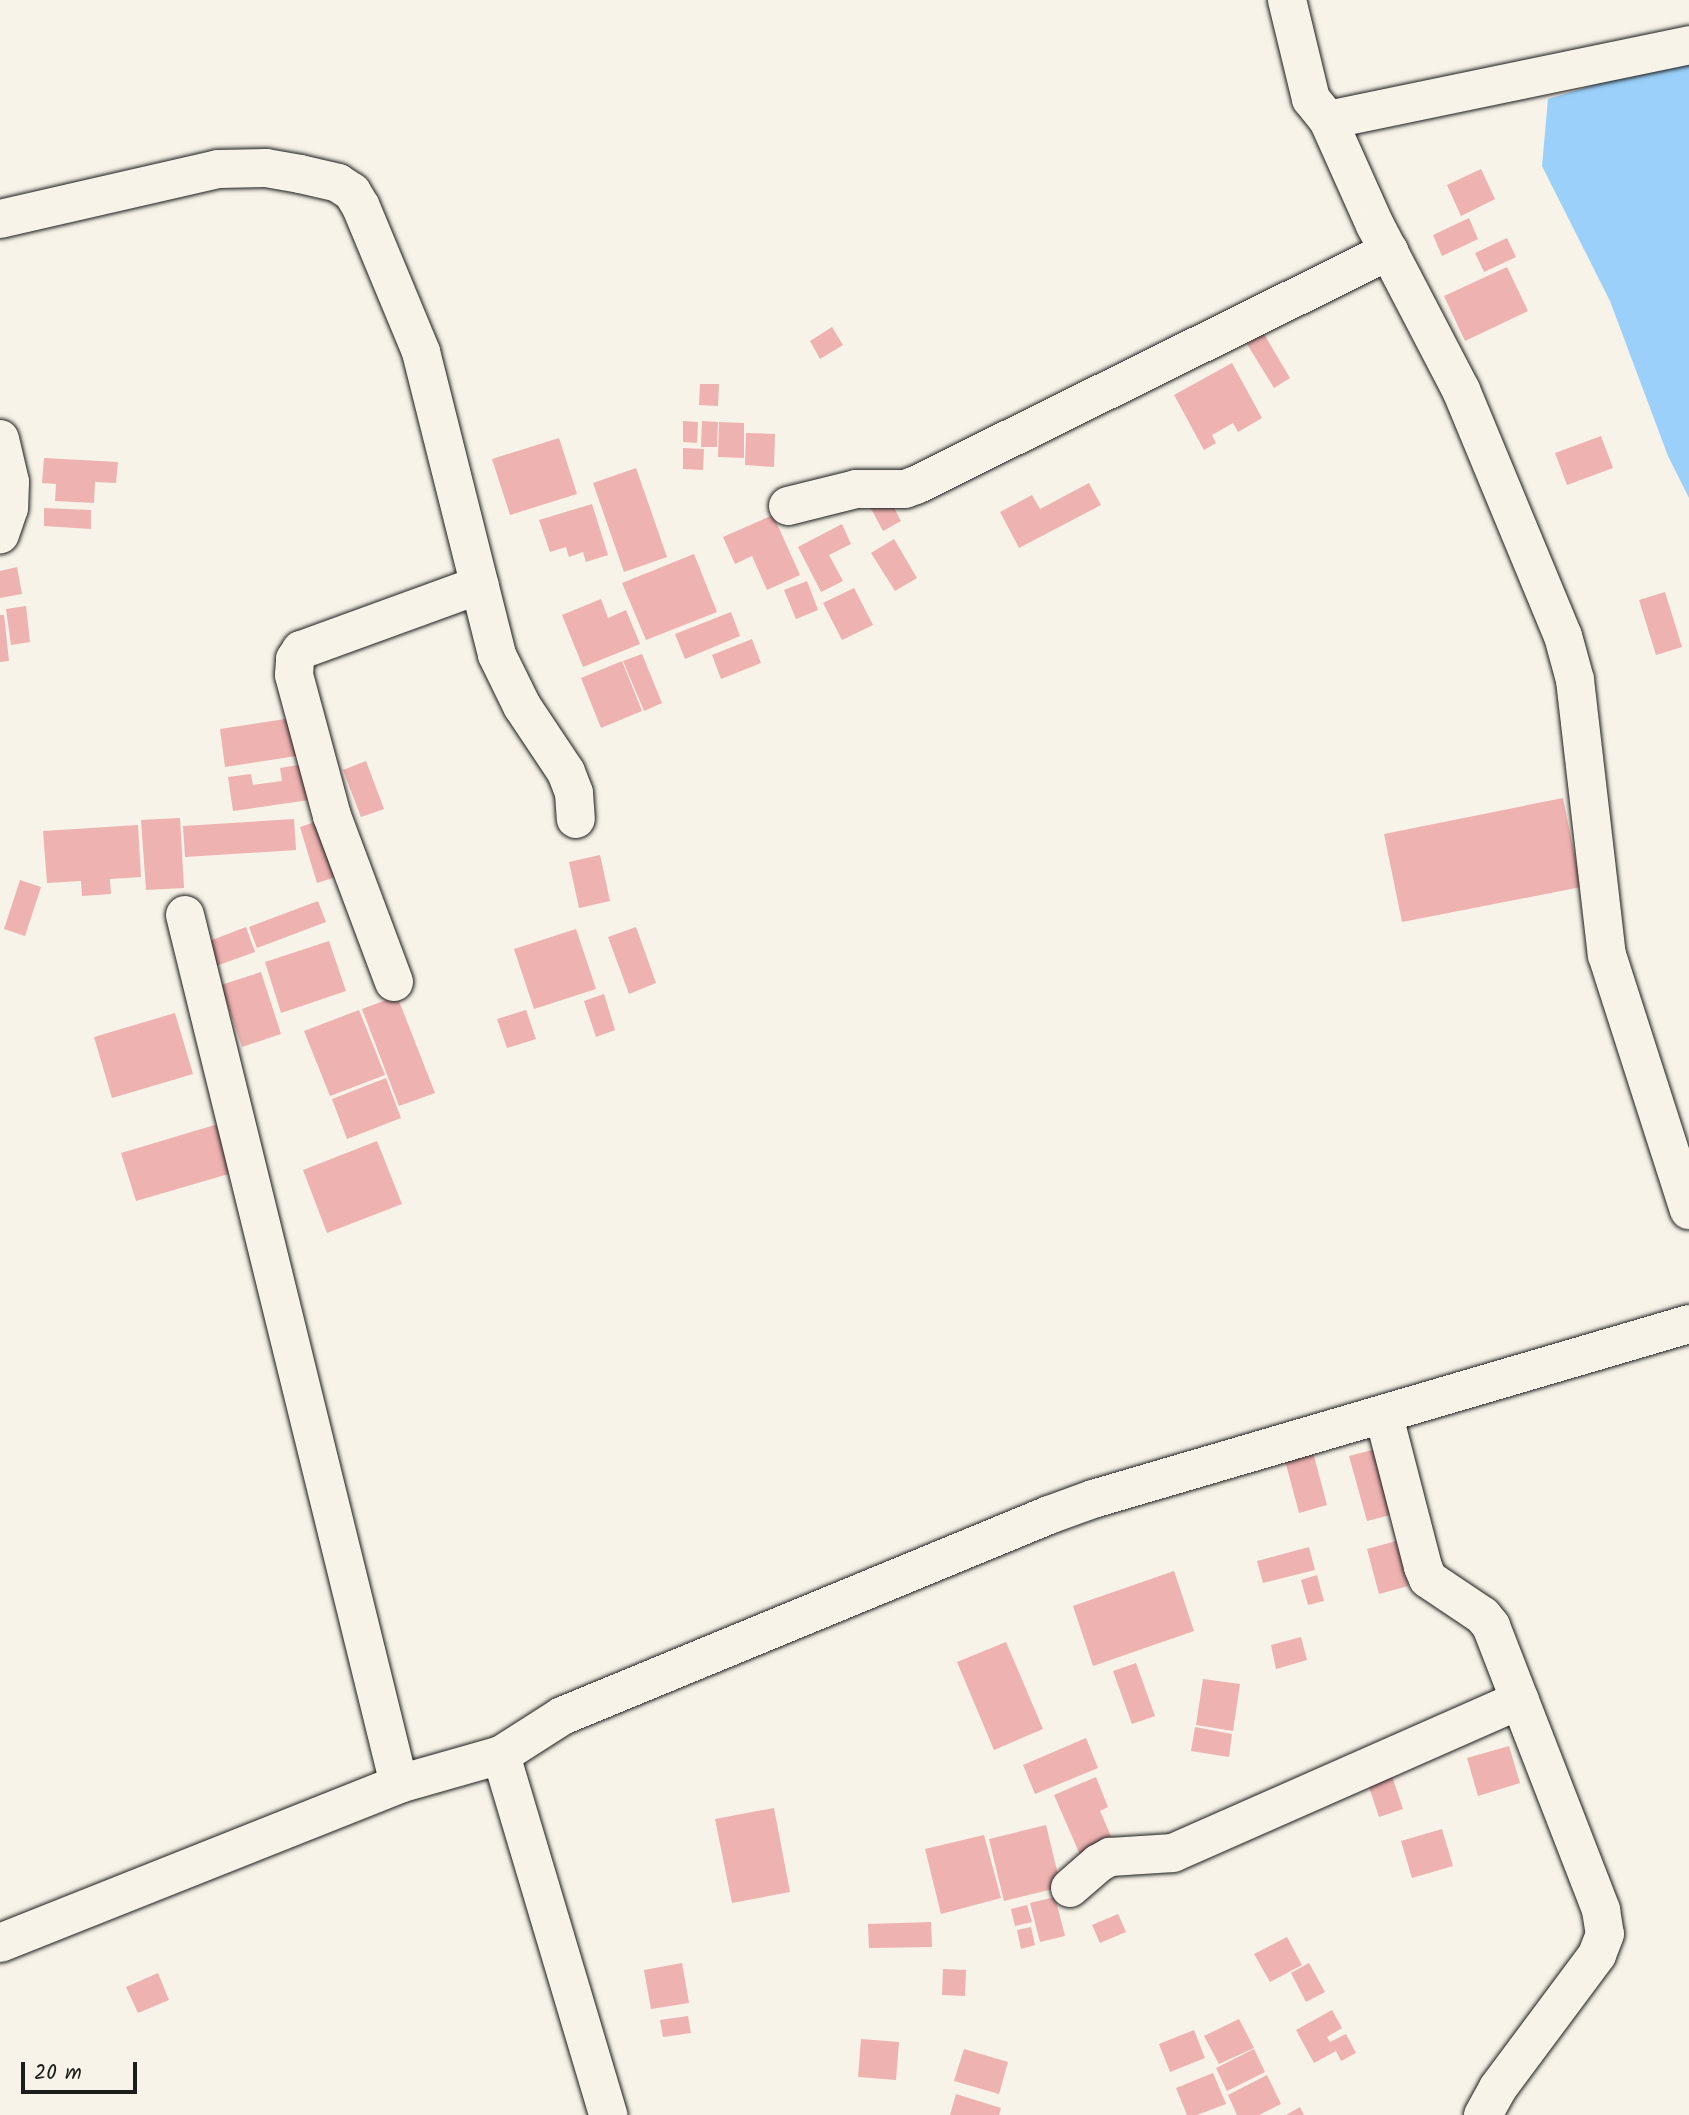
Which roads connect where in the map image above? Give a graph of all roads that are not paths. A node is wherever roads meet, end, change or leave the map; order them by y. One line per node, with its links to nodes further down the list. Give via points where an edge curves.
1 (1287, 0): 3 (street, via 1311,99)
2 (1689, 45): 3 (street)
3 (1328, 120): 5 (street)
4 (0, 219): 9 (street, via 218,169 283,171 338,183 352,192 421,352)
5 (1389, 251): 7 (street, via 916,485 856,489); 13 (street, via 1461,390 1563,636 1575,680 1607,955)
6 (0, 439): 8 (street, via 10,482 9,508)
7 (788, 506)
8 (0, 534)
9 (480, 585): 10 (street, via 507,681 566,772 574,793); 12 (street, via 302,650 295,659 294,676 332,816)
10 (576, 820)
11 (185, 915): 18 (street)
12 (394, 982)
13 (1689, 1210)
14 (1689, 1324): 15 (street)
15 (1384, 1416): 16 (street, via 1423,1567 1429,1579 1491,1626); 17 (street, via 1049,1515 562,1716)
16 (1520, 1700): 19 (street, via 1173,1853 1110,1857); 22 (street, via 1601,1910 1605,1934 1597,1955)
17 (501, 1755): 18 (street); 21 (street)
18 (399, 1784): 20 (street)
19 (1070, 1888)
20 (0, 1943)
21 (608, 2115)
22 (1483, 2115)

